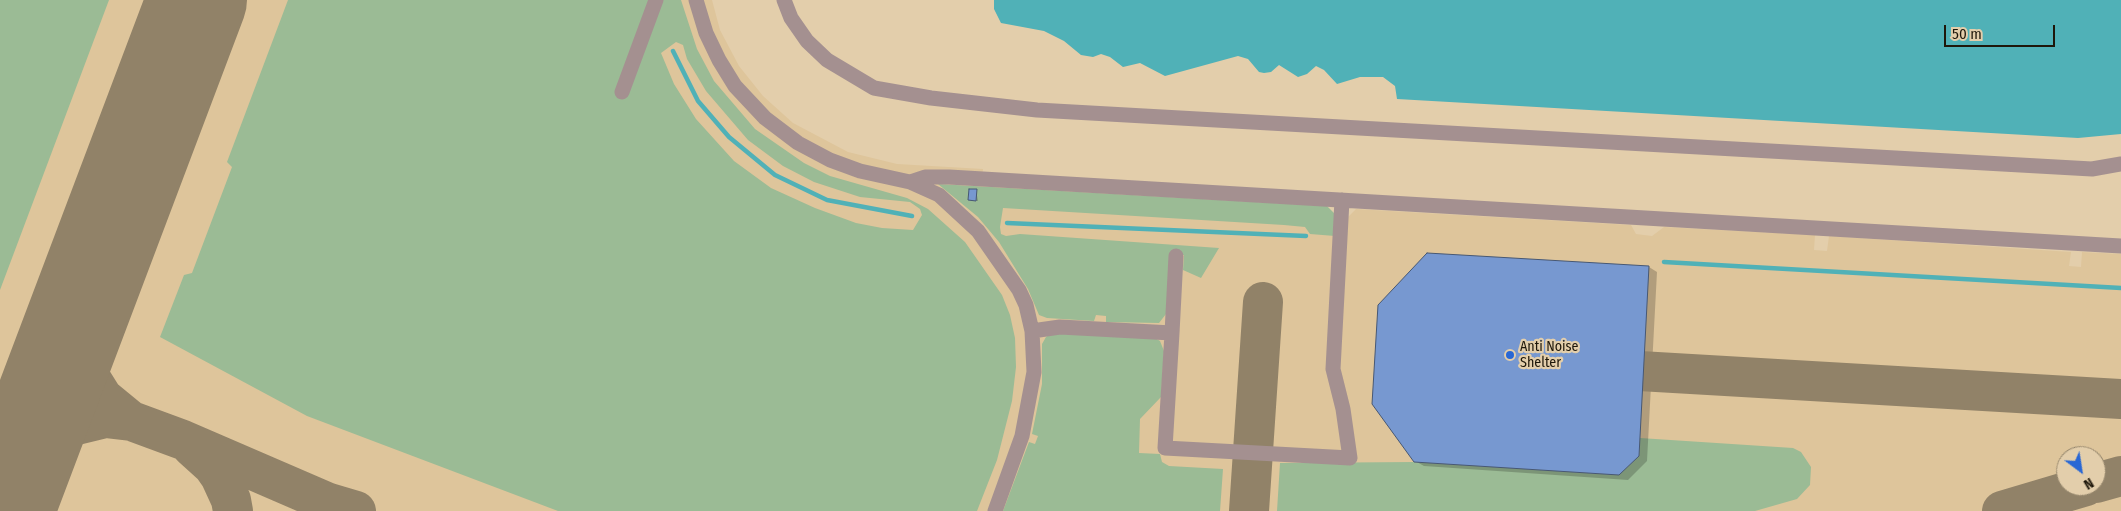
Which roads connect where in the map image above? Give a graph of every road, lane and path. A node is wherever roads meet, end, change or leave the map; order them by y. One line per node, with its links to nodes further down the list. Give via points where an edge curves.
1 (656, 0): 4 (street)
2 (696, 0): 6 (street, via 719,60 735,86 765,118 798,143 830,160 860,171)
3 (784, 0): 5 (street, via 791,18 807,41 827,60 874,88 931,98 1047,111 2092,169)
4 (622, 92)
5 (2121, 164)
6 (910, 182): 7 (street, via 925,177 949,177); 10 (street, via 938,195 978,231 1019,290)
7 (1342, 200): 8 (street); 11 (street, via 1333,369 1350,458 1165,448)
8 (2121, 246)
9 (1176, 256): 11 (street)
10 (1032, 331): 11 (street, via 1060,327); 12 (street, via 1034,372 1027,420)
11 (1172, 333)
12 (995, 511)

